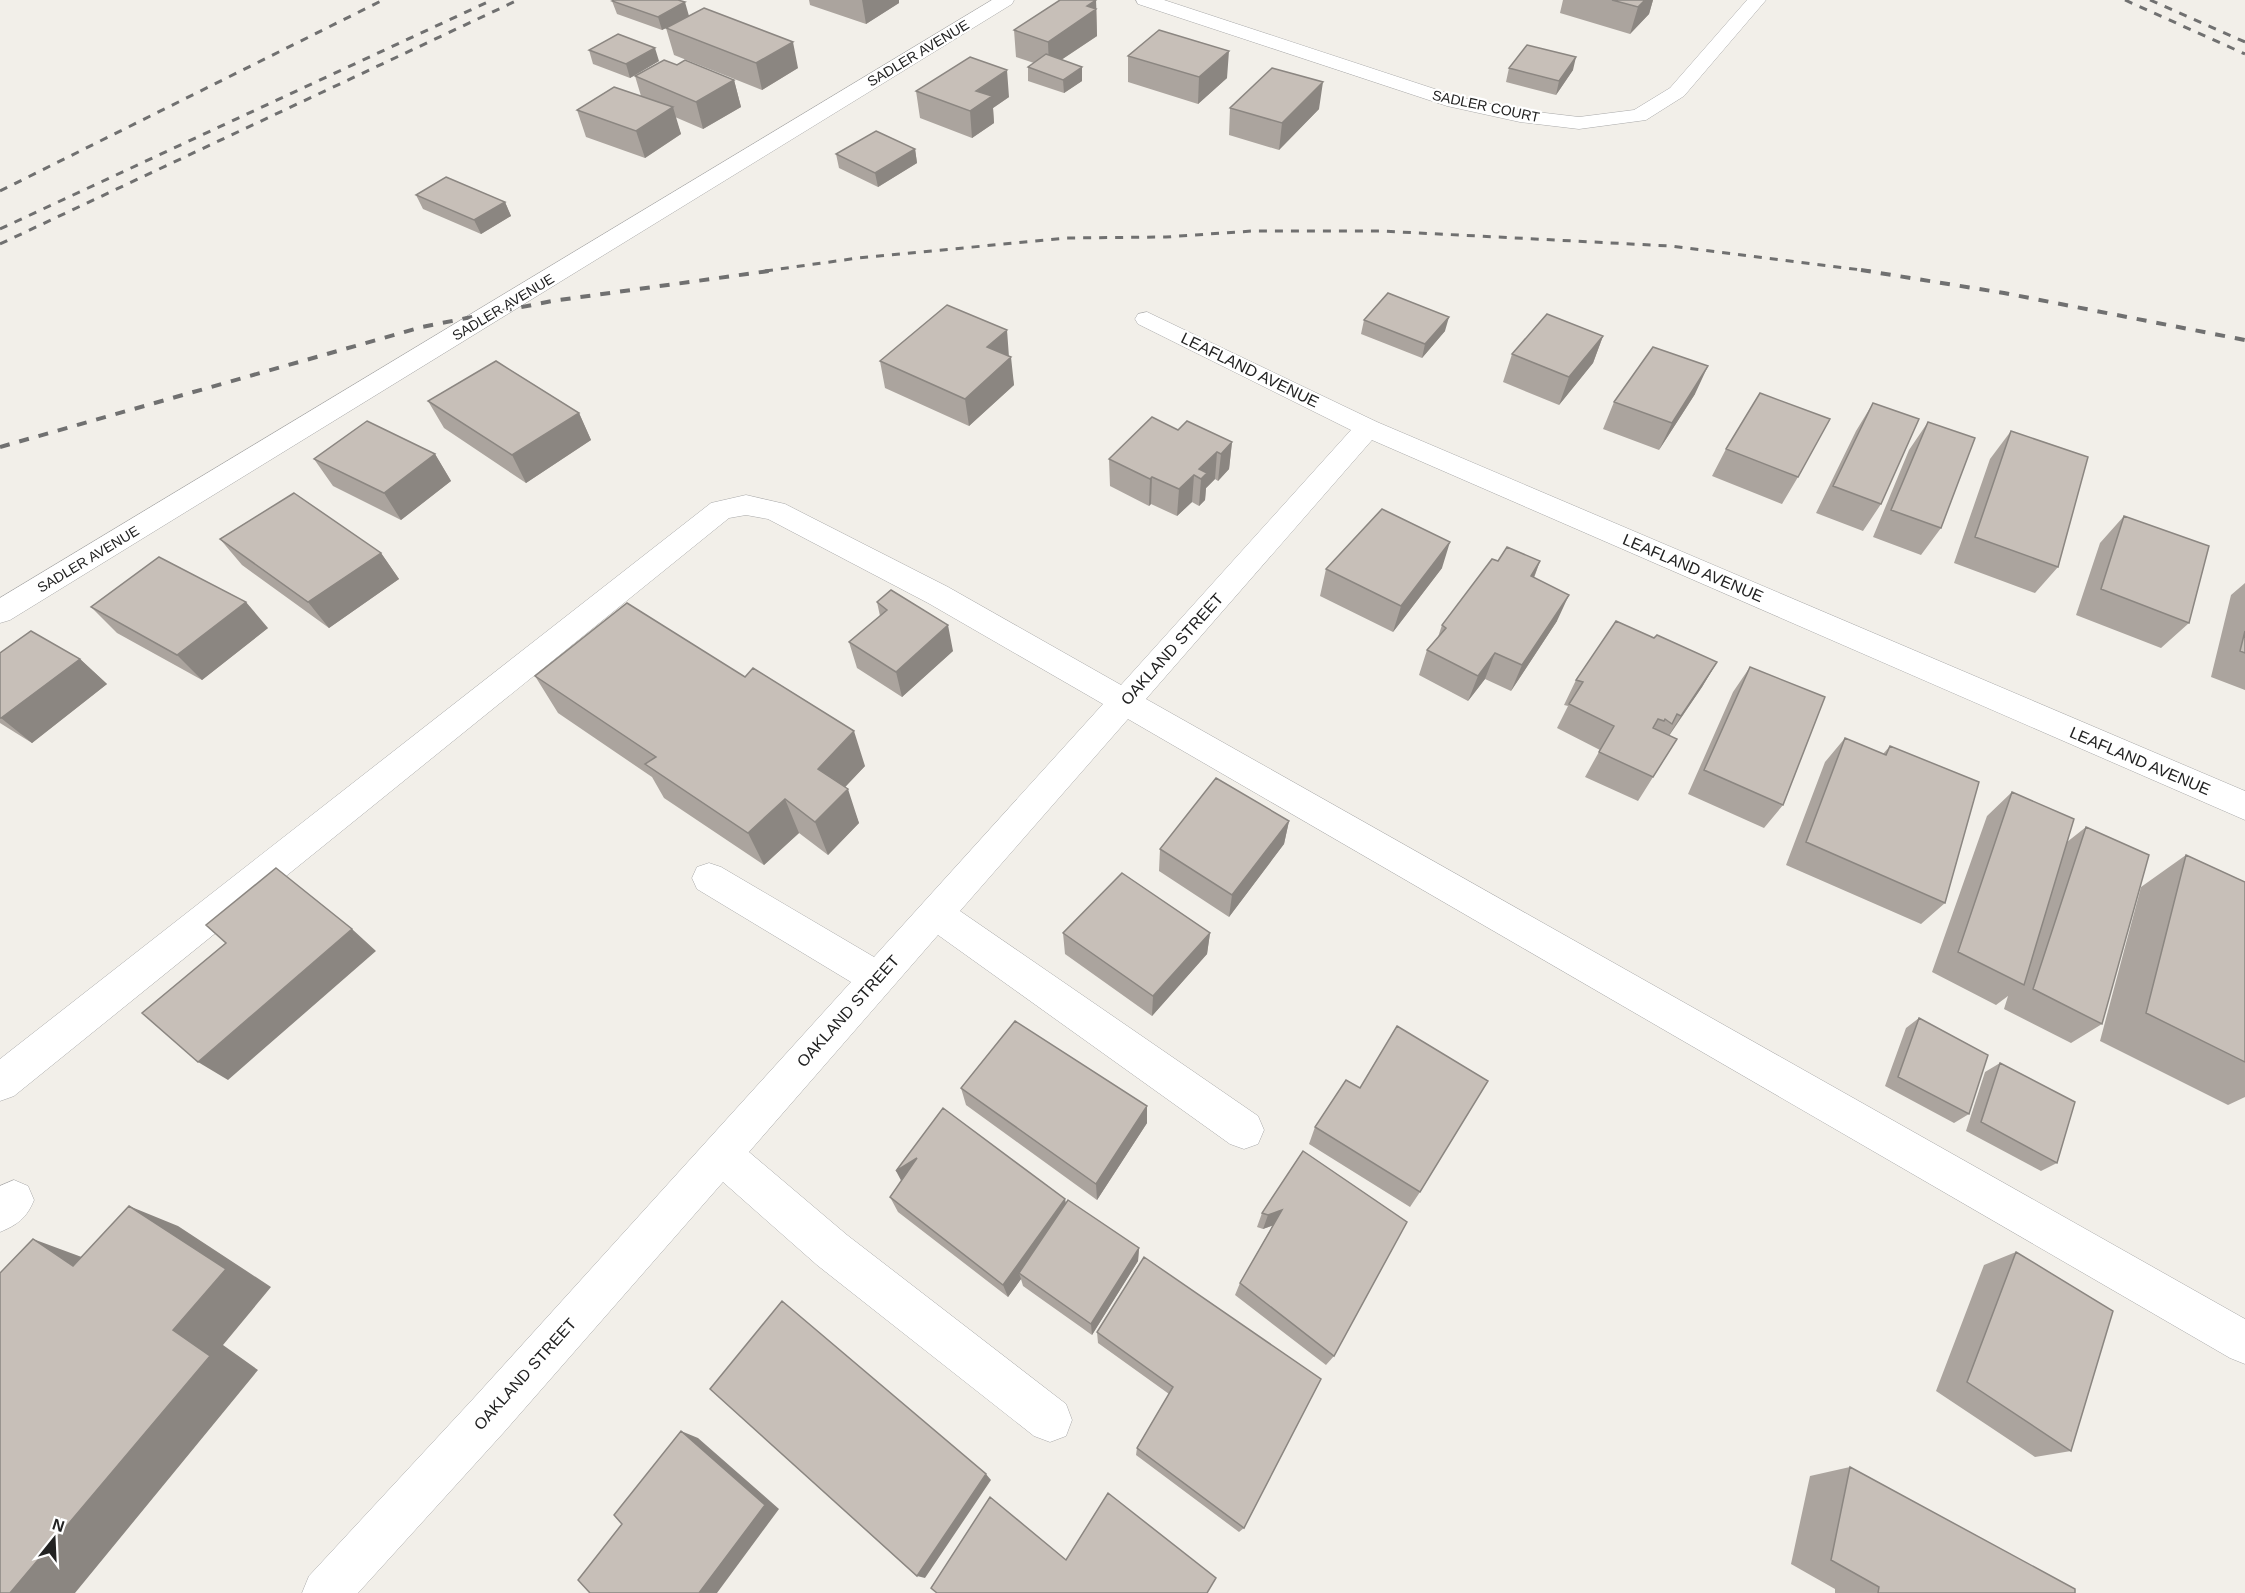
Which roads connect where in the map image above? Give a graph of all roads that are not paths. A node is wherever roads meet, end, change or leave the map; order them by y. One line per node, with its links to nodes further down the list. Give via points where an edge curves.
1 (1005, 0): 6 (street, SADLER AVENUE)
2 (1145, 0): 3 (street, SADLER COURT, via 1454,102 1579,123 1639,116 1677,92)
3 (1757, 0)
4 (1147, 319): 5 (street, LEAFLAND AVENUE)
5 (1368, 428): 7 (street, OAKLAND STREET); 8 (street, LEAFLAND AVENUE)
6 (0, 612)
7 (1125, 702): 10 (street, OAKLAND STREET); 12 (street, via 938,596 775,512 746,505 721,510); 15 (street)
8 (2245, 806)
9 (709, 878): 11 (street)
10 (936, 913): 11 (street, OAKLAND STREET); 13 (street)
11 (877, 978): 14 (street, OAKLAND STREET)
12 (0, 1083)
13 (1244, 1130)
14 (722, 1154): 16 (street, via 832,1250); 17 (street, OAKLAND STREET)
15 (2245, 1343)
16 (1050, 1420)
17 (326, 1593)

